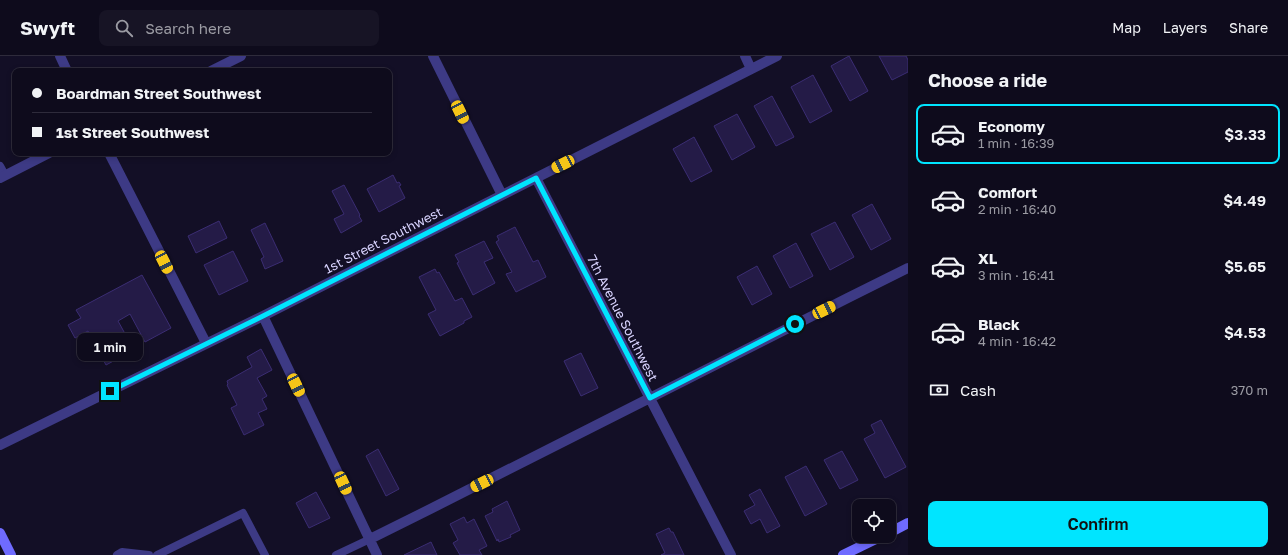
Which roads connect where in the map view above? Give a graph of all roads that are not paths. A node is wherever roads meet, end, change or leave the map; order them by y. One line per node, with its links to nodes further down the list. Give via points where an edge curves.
1 (60, 56): 6 (street)
2 (241, 56): 7 (street)
3 (433, 56): 14 (street)
4 (745, 56): 8 (street)
5 (777, 56): 8 (street, 1st Street Southwest)
6 (66, 68)
7 (217, 68)
8 (751, 69): 13 (street, 1st Street Southwest)
9 (43, 156): 12 (street)
10 (111, 156): 17 (street)
11 (0, 166): 12 (lane)
12 (2, 176)
13 (536, 178): 14 (street, 1st Street Southwest); 18 (street, 7th Avenue Southwest)
14 (502, 196): 16 (street, 1st Street Southwest)
15 (908, 268): 18 (street)
16 (263, 316): 17 (street, 1st Street Southwest); 23 (street)
17 (206, 343): 19 (street, 1st Street Southwest)
18 (650, 398): 23 (street); 32 (street, 7th Avenue Southwest)
19 (0, 445)
20 (908, 523): 21 (street)
21 (896, 529)
22 (0, 533): 25 (street)
23 (370, 539): 30 (lane); 31 (street)
24 (868, 543): 33 (street)
25 (11, 555)
26 (117, 555): 27 (lane, via 122,552)
27 (148, 555)
28 (157, 555): 29 (lane, via 243,513)
29 (265, 555)
30 (336, 555)
31 (377, 555)
32 (731, 555)
33 (843, 555)

